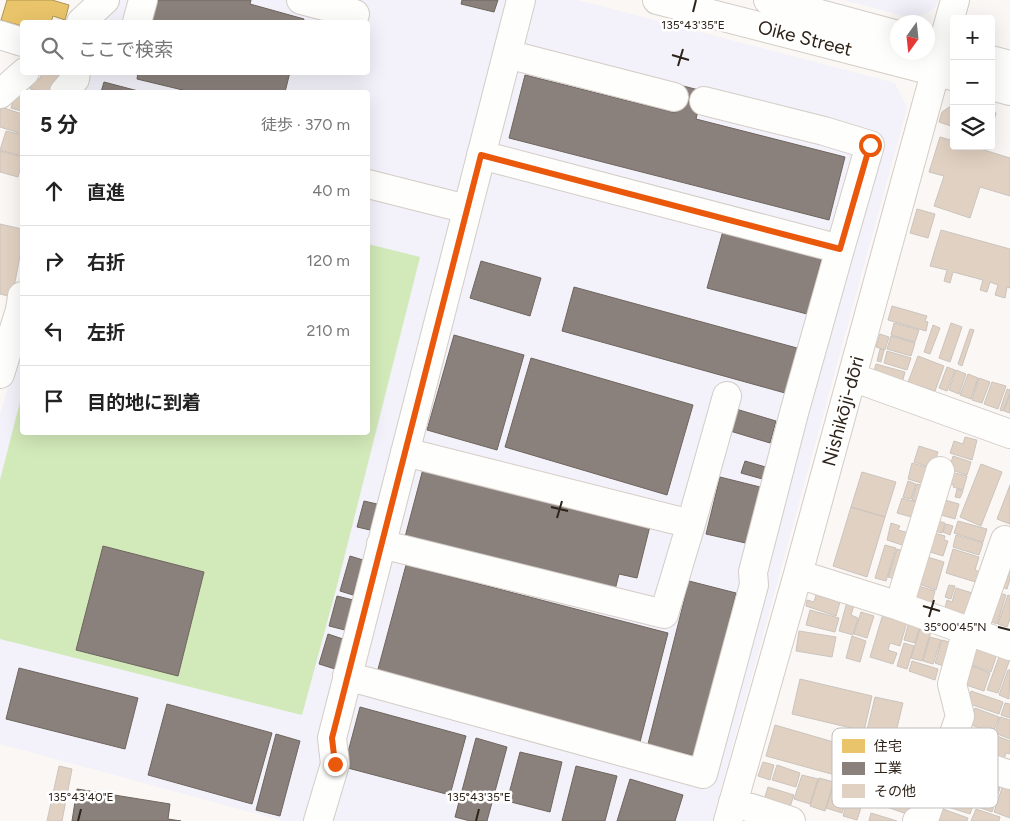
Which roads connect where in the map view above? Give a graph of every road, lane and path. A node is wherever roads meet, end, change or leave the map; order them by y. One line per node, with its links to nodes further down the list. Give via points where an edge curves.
1 (105, 0): 8 (street)
2 (143, 0): 9 (street)
3 (301, 0): 10 (street, via 355,14)
4 (521, 0): 14 (street)
5 (656, 0): 15 (street, Oike Street)
6 (768, 0): 11 (street, Oike Street)
7 (955, 0): 15 (street, Nishikōji-dōri)
8 (83, 20)
9 (138, 20)
10 (353, 20)
11 (890, 33)
12 (0, 35): 13 (street)
13 (20, 41)
14 (507, 54): 24 (street); 26 (street)
15 (943, 58): 33 (street, Nishikōji-dōri)
16 (995, 61): 17 (street)
17 (1010, 65)
18 (22, 75): 23 (street)
19 (76, 75): 21 (street)
20 (995, 87): 22 (street)
21 (66, 90)
22 (1010, 91)
23 (0, 94)
24 (674, 97)
25 (704, 101): 29 (street, via 870,145)
26 (481, 155): 28 (street); 29 (street)
27 (370, 185): 28 (street)
28 (467, 209): 36 (street)
29 (840, 249): 45 (street, via 787,441 753,572 754,585 703,774)
30 (20, 300): 31 (street)
31 (8, 322): 32 (street)
32 (0, 374)
33 (852, 377): 35 (street); 41 (street, Nishikōji-dōri)
34 (727, 396): 38 (street)
35 (1010, 434)
36 (405, 452): 38 (street); 40 (street)
37 (940, 471): 42 (street)
38 (691, 524): 40 (street, via 664,614)
39 (1010, 542): 43 (street, via 1005,540)
40 (381, 544): 45 (street)
41 (798, 574): 42 (street); 50 (street, Nishikōji-dōri)
42 (899, 606): 43 (street)
43 (970, 631): 44 (street); 46 (street, via 952,684 960,716)
44 (1010, 646)
45 (347, 676): 52 (street, via 332,738 335,764)
46 (956, 728)
47 (998, 771): 48 (street)
48 (1010, 775)
49 (927, 808): 51 (street, via 924,817)
50 (731, 811): 53 (street)
51 (917, 820)
52 (318, 821)
53 (792, 821)

